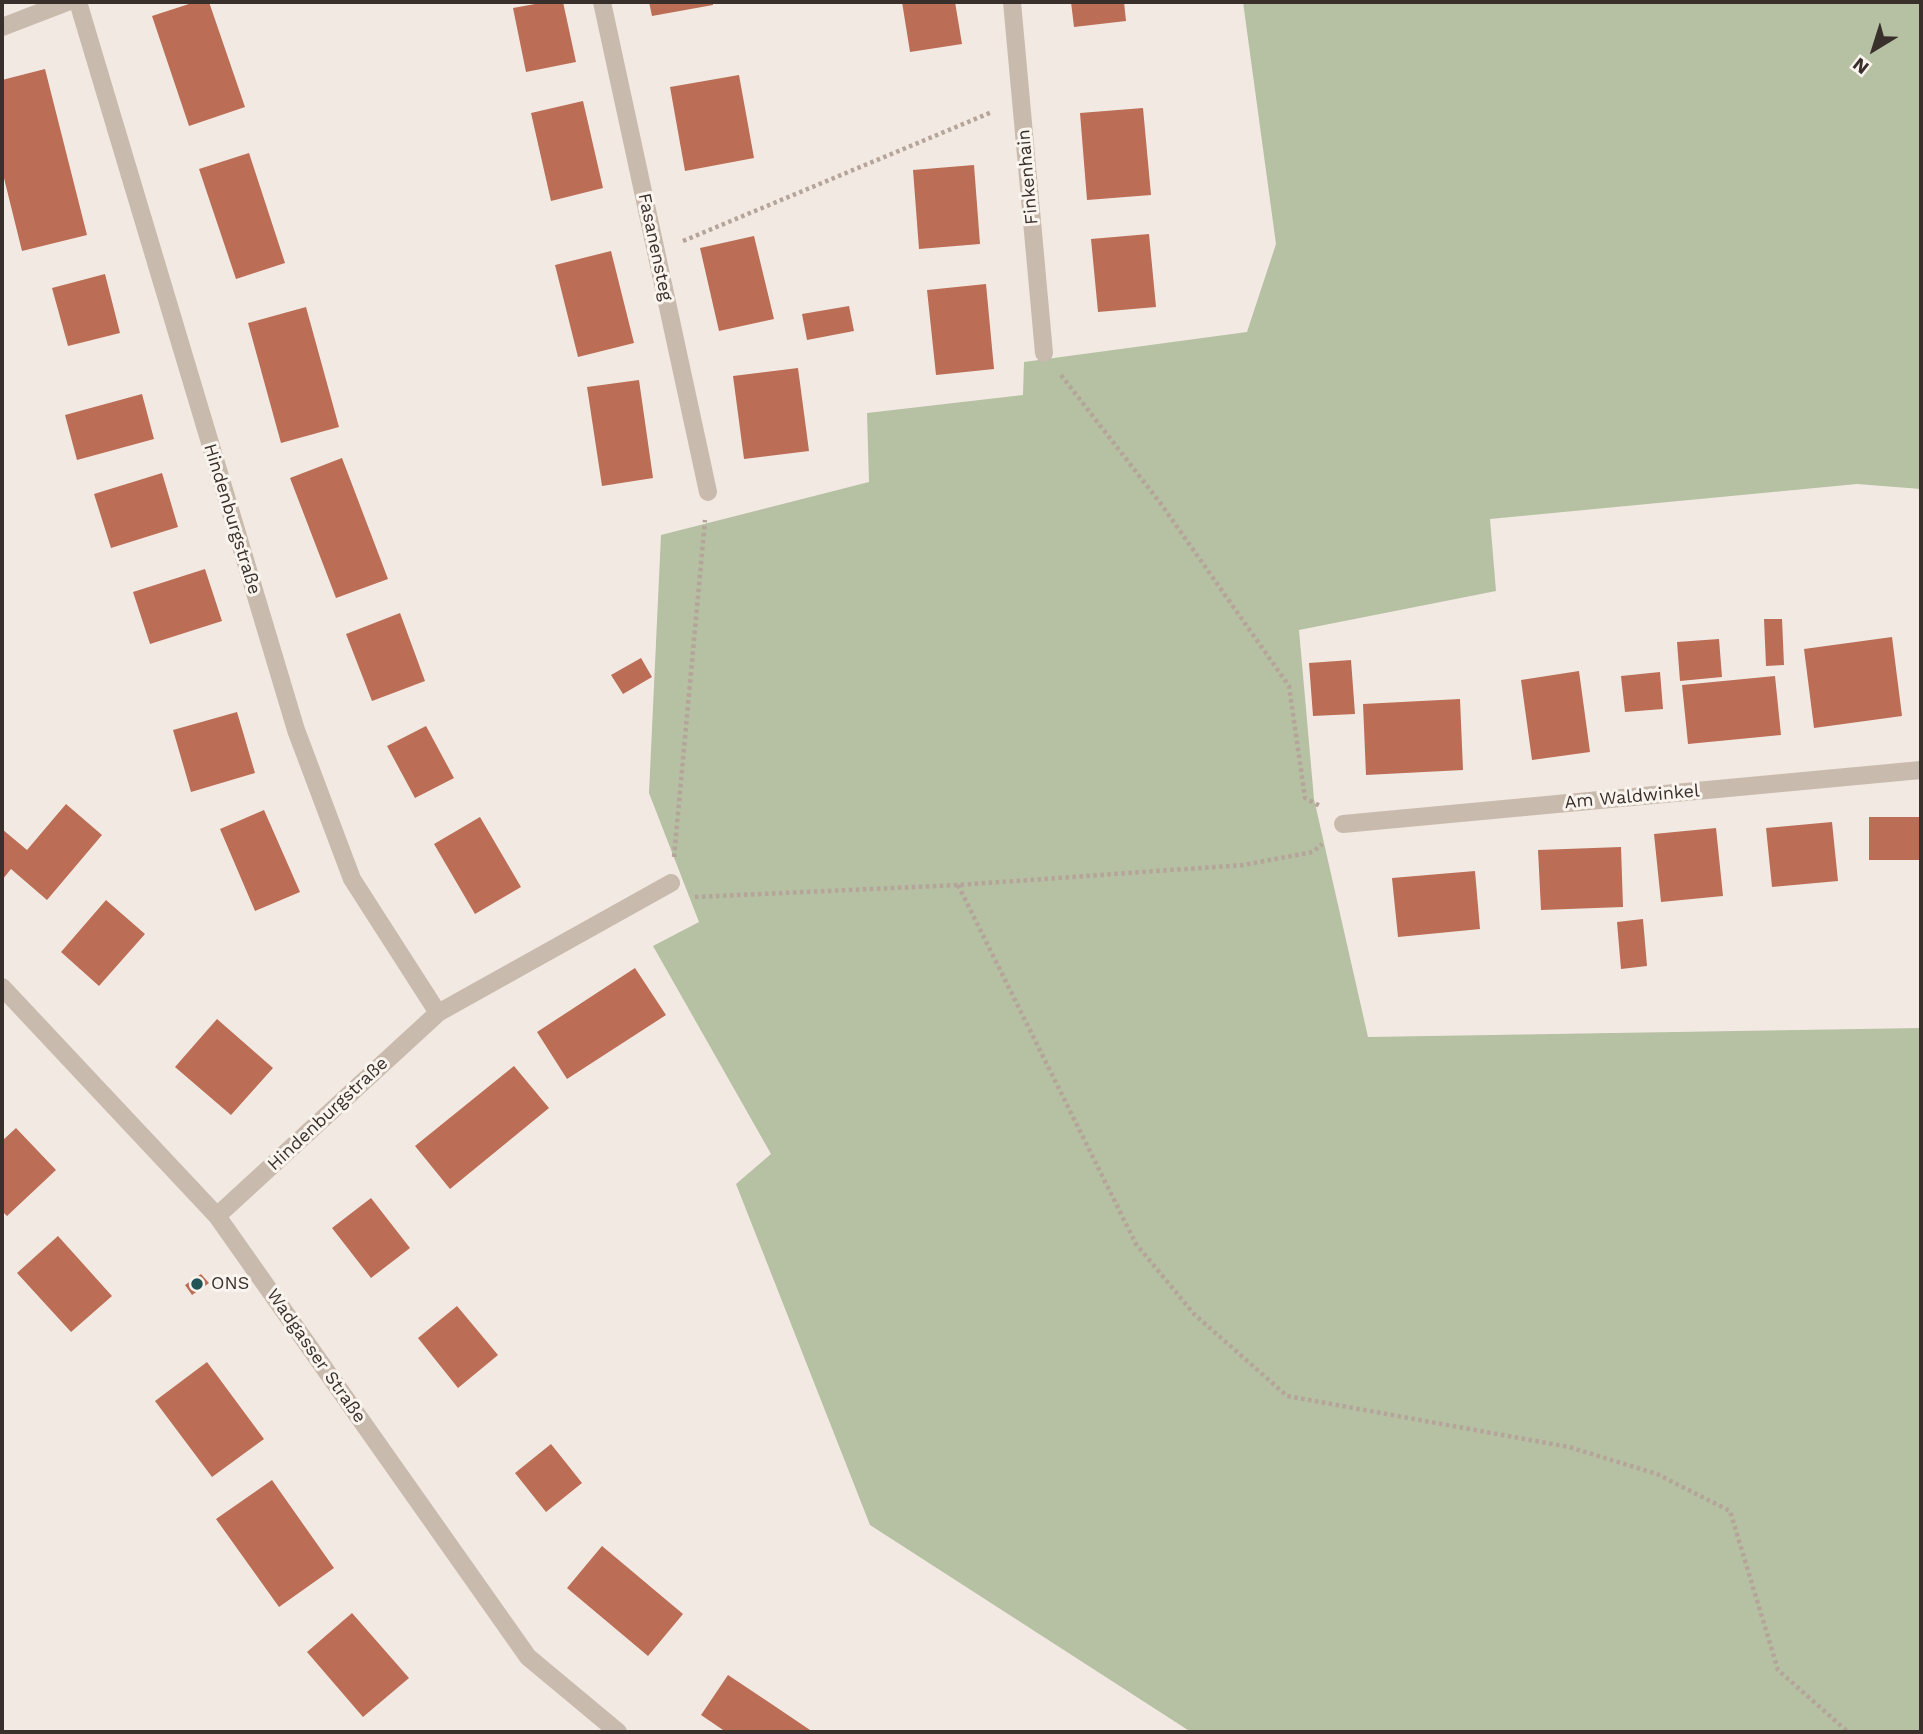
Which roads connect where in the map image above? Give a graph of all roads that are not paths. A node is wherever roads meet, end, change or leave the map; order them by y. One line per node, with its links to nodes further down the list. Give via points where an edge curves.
1 (67, 2): 5 (street)
2 (78, 2): 12 (street, Hindenburgstraße, via 300,742 352,879)
3 (602, 2): 7 (street, Fasanensteg)
4 (1012, 2): 6 (street, Finkenhain)
5 (2, 27)
6 (1044, 353)
7 (708, 492)
8 (1921, 770): 9 (street, Am Waldwinkel)
9 (1343, 824)
10 (671, 883): 12 (street, Hindenburgstraße)
11 (2, 987): 13 (street, Wadgasser Straße)
12 (438, 1013): 13 (street, Hindenburgstraße)
13 (218, 1216): 14 (street, Wadgasser Straße, via 528,1657)
14 (618, 1732)

